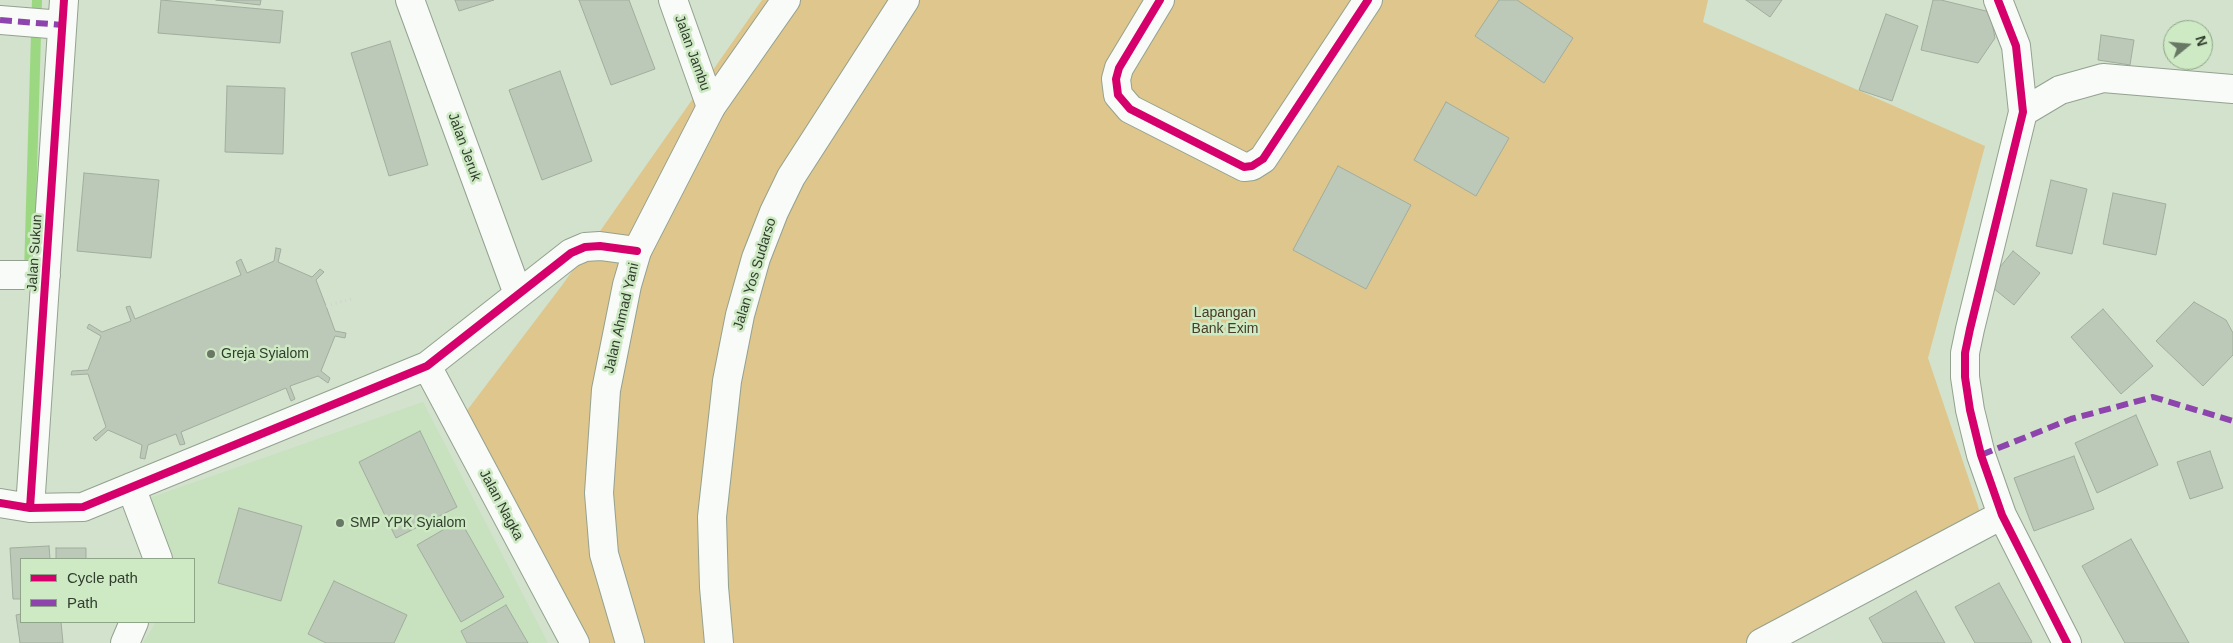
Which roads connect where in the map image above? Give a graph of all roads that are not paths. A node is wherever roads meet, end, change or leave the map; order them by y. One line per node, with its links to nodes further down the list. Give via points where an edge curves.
1 (410, 0): 16 (main road, Jalan Jeruk)
2 (672, 0): 11 (main road, Jalan Jambu)
3 (786, 0): 11 (main road, Jalan Ahmad Yani)
4 (905, 0): 27 (main road, Jalan Yos Sudarso, via 791,177 756,258 727,381 712,517)
5 (1160, 0): 6 (main road, via 1119,68 1116,79 1118,95 1130,109 1244,167 1263,159)
6 (1368, 0)
7 (1998, 0): 12 (main road, via 2016,46)
8 (63, 12): 9 (main road); 15 (main road, Jalan Sukun)
9 (0, 20)
10 (2233, 89): 12 (main road, via 2103,78 2060,90)
11 (711, 106): 13 (main road, Jalan Ahmad Yani)
12 (2022, 112): 21 (main road, via 1965,353 1970,410 1981,455)
13 (637, 251): 16 (main road, via 584,247 571,253); 26 (main road, Jalan Ahmad Yani, via 606,390 599,493 604,554)
14 (0, 275): 15 (main road)
15 (46, 275): 20 (main road, Jalan Sukun)
16 (518, 294): 17 (main road)
17 (428, 366): 18 (main road); 25 (main road, Jalan Nagka)
18 (131, 486): 20 (main road, via 83,506); 22 (main road)
19 (0, 503): 20 (main road)
20 (30, 508)
21 (2002, 515): 28 (main road); 29 (main road)
22 (158, 558)
23 (134, 623): 24 (main road)
24 (125, 643)
25 (575, 643)
26 (630, 643)
27 (719, 643)
28 (1761, 643)
29 (2068, 643)

